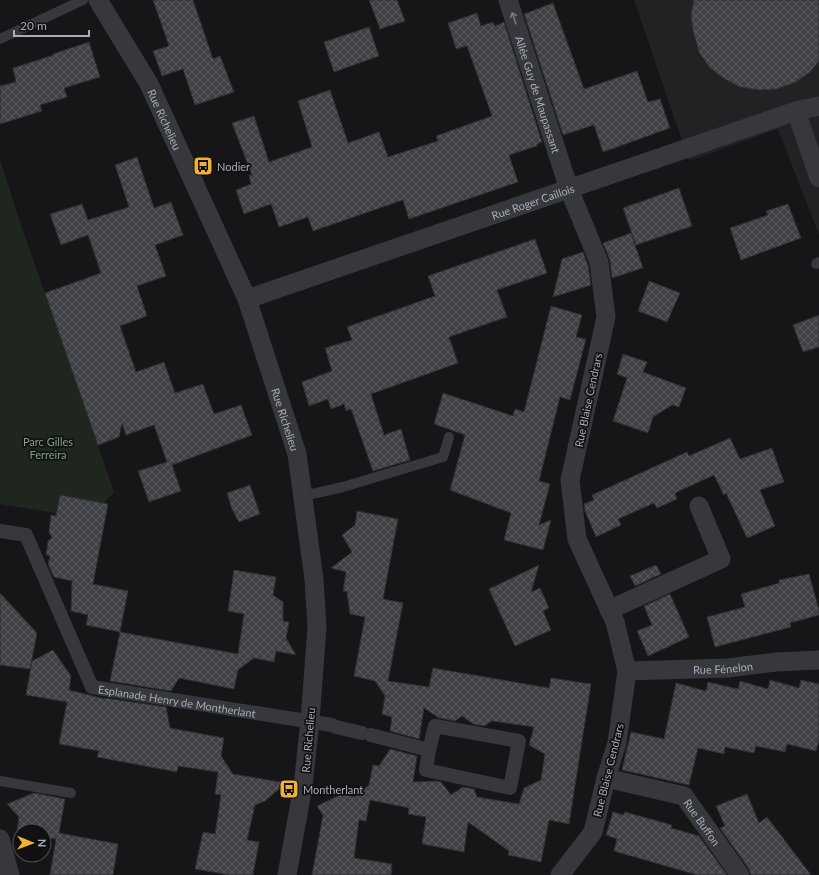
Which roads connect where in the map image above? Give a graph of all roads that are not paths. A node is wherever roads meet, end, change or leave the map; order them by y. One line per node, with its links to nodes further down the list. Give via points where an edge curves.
1 (83, 0): 4 (lane)
2 (98, 0): 9 (street, Rue Richelieu, via 148,84)
3 (508, 0): 8 (street, Allée Guy de Maupassant, one-way to 3)
4 (0, 39)
5 (819, 106): 6 (street, Rue Roger Caillois)
6 (796, 111): 7 (street); 8 (street, Rue Roger Caillois)
7 (819, 178)
8 (569, 189): 9 (street, Rue Roger Caillois); 14 (street, Rue Blaise Cendrars, via 599,262 606,317 570,480 577,539)
9 (246, 299): 11 (street, Rue Richelieu, via 297,454)
10 (449, 437): 11 (lane, via 443,457 343,487)
11 (303, 496): 17 (street, Rue Richelieu, via 317,627)
12 (699, 506): 14 (street, via 721,559)
13 (0, 530): 17 (street, Esplanade Henry de Montherlant, via 26,535 92,687)
14 (610, 610): 16 (street, Rue Blaise Cendrars)
15 (819, 660): 16 (street, Rue Fénelon, via 728,668)
16 (627, 671): 19 (street, Rue Blaise Cendrars, via 617,743)
17 (310, 721): 18 (street); 24 (street, Rue Richelieu, via 303,786)
18 (429, 750): 18 (street, via 435,726 519,741 510,788 426,770)
19 (606, 778): 25 (street, Rue Blaise Cendrars, via 593,832); 26 (street, Rue Buffon, via 684,796)
20 (0, 781): 21 (lane)
21 (71, 793)
22 (0, 839): 23 (street)
23 (10, 875)
24 (287, 875)
25 (560, 875)
26 (740, 875)

